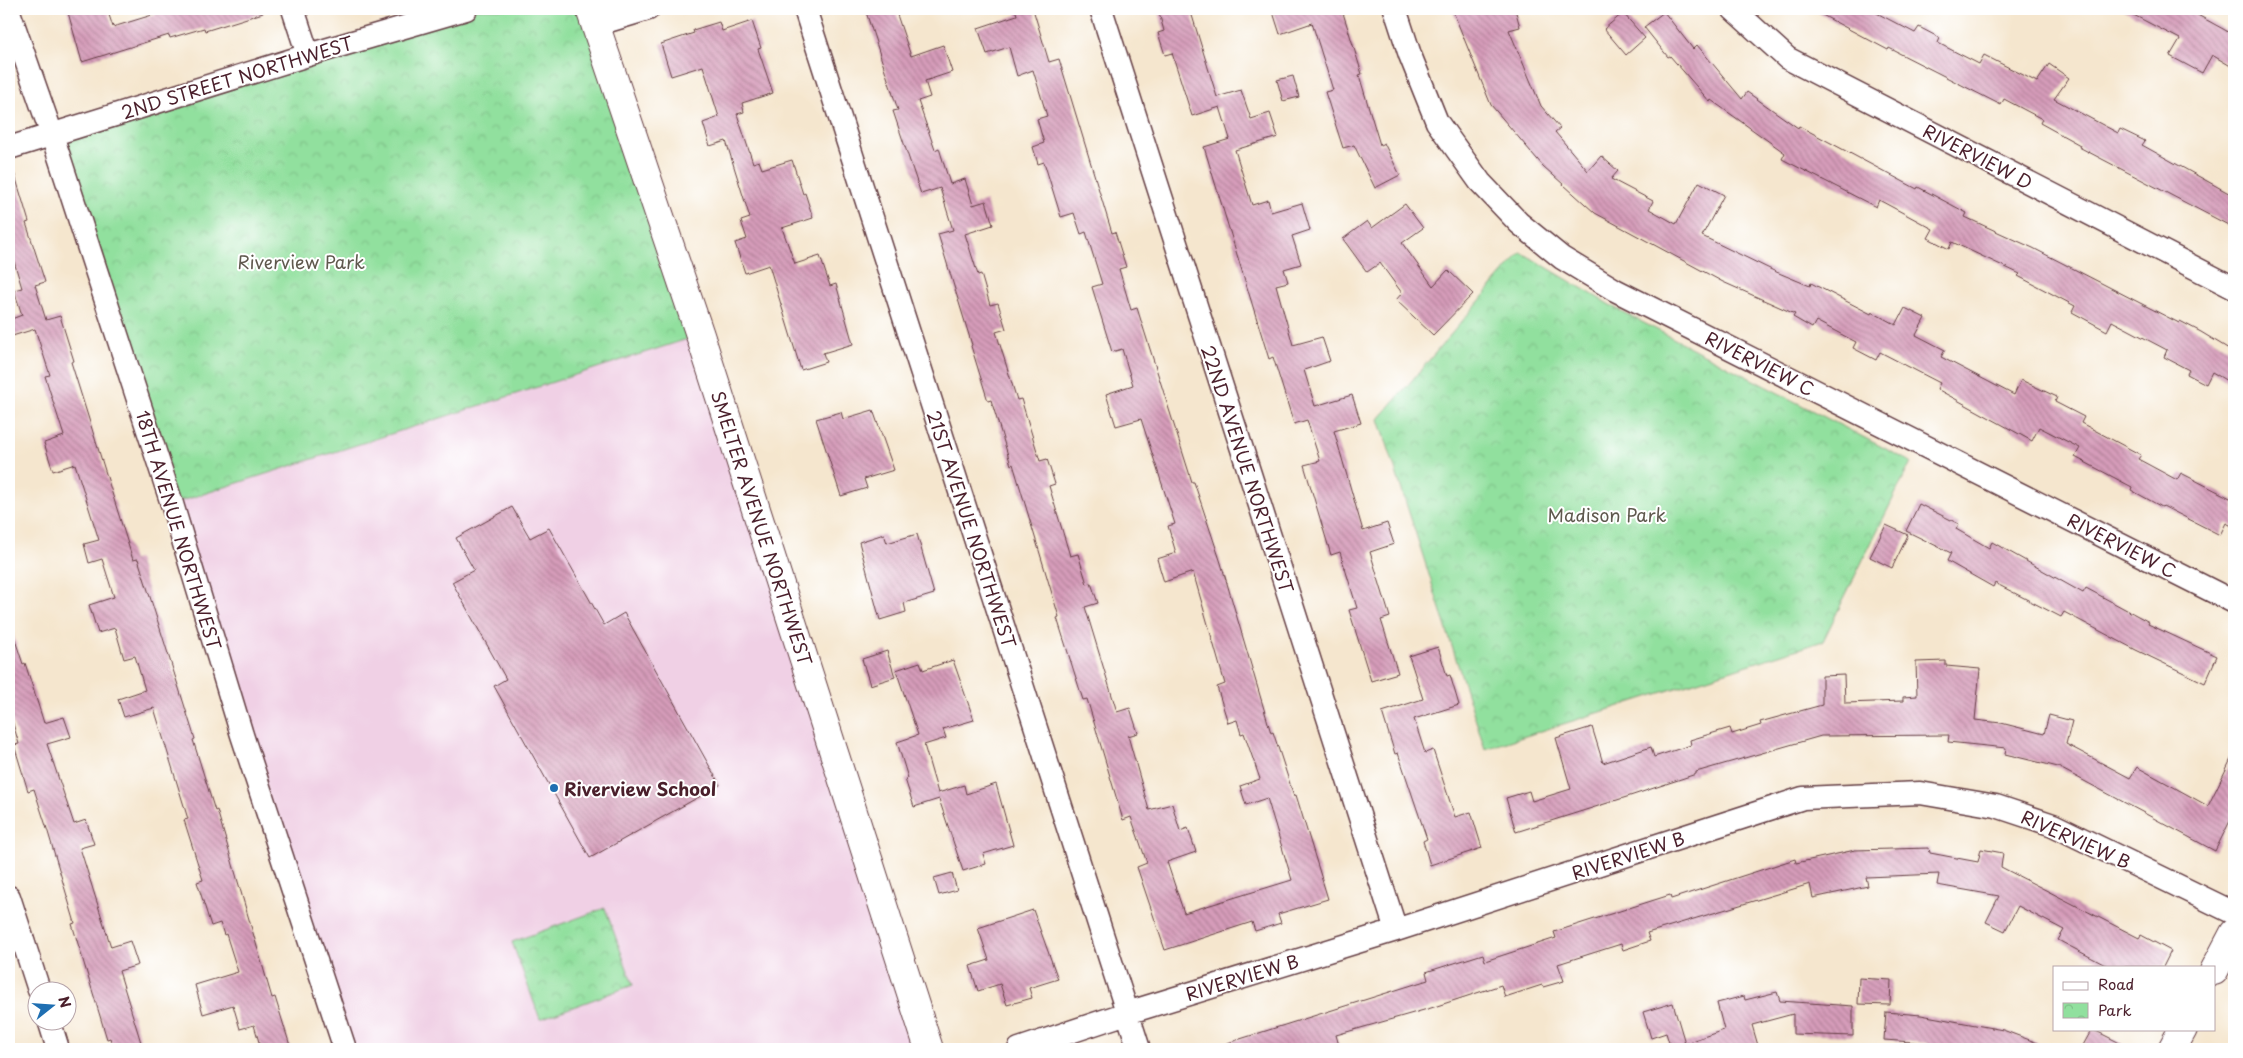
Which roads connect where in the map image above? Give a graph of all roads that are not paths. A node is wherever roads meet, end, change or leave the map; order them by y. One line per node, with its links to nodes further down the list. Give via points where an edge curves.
1 (293, 9): 10 (street)
2 (466, 9): 10 (street, 2ND STREET NORTHWEST)
3 (648, 9): 9 (street)
4 (805, 9): 21 (street, 21ST AVENUE NORTHWEST)
5 (1101, 9): 17 (street, 22ND AVENUE NORTHWEST)
6 (1395, 9): 14 (street, RIVERVIEW C, via 1438,122 1480,182 1519,224 1562,258 1615,290)
7 (1733, 9): 13 (street, RIVERVIEW D, via 1787,58)
8 (9, 12): 11 (street, 18TH AVENUE NORTHWEST)
9 (593, 17): 25 (street, SMELTER AVENUE NORTHWEST, via 700,335)
10 (308, 55): 11 (street, 2ND STREET NORTHWEST)
11 (52, 135): 12 (street, 2ND STREET NORTHWEST); 24 (street, 18TH AVENUE NORTHWEST, via 169,494 256,780)
12 (9, 148)
13 (2234, 288)
14 (2234, 602)
15 (9, 897): 20 (street)
16 (2234, 914): 17 (street, RIVERVIEW B, via 2053,825 1996,806 1920,793 1803,798)
17 (1396, 930): 21 (street, RIVERVIEW B)
18 (2234, 933): 19 (street)
19 (2216, 966)
20 (36, 980)
21 (1127, 1013): 26 (street, RIVERVIEW B); 27 (street, 21ST AVENUE NORTHWEST)
22 (52, 1030): 23 (street)
23 (58, 1049)
24 (345, 1049)
25 (929, 1049)
26 (1019, 1049)
27 (1139, 1049)

